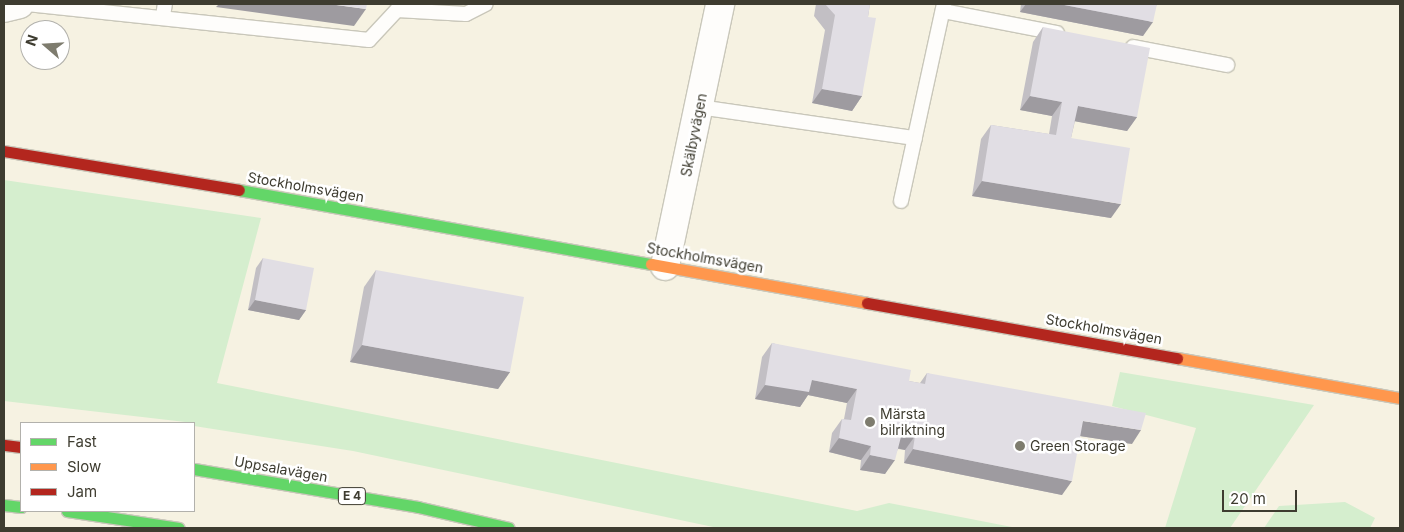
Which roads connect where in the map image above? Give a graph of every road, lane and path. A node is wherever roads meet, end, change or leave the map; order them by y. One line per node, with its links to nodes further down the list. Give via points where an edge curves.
1 (20, 4): 6 (street)
2 (27, 4): 8 (lane)
3 (486, 4): 5 (lane, via 466,14)
4 (720, 4): 12 (street, Skälbyvägen)
5 (397, 7): 8 (lane, via 370,40)
6 (4, 8)
7 (944, 8): 9 (lane); 13 (lane)
8 (164, 10)
9 (1070, 35)
10 (1119, 45): 11 (lane)
11 (1227, 65)
12 (699, 107): 13 (lane); 16 (street, Skälbyvägen)
13 (915, 138): 15 (lane)
14 (4, 152): 16 (main road, Stockholmsvägen, via 37,154)
15 (901, 201)
16 (665, 266): 17 (main road, Stockholmsvägen)
17 (1400, 398)
18 (4, 445): 19 (main road)
19 (20, 447)
20 (195, 469): 25 (main road, Uppsalavägen / E 4, via 418,507)
21 (4, 505): 22 (main road)
22 (20, 506)
23 (74, 512): 24 (main road)
24 (178, 528)
25 (509, 528)

